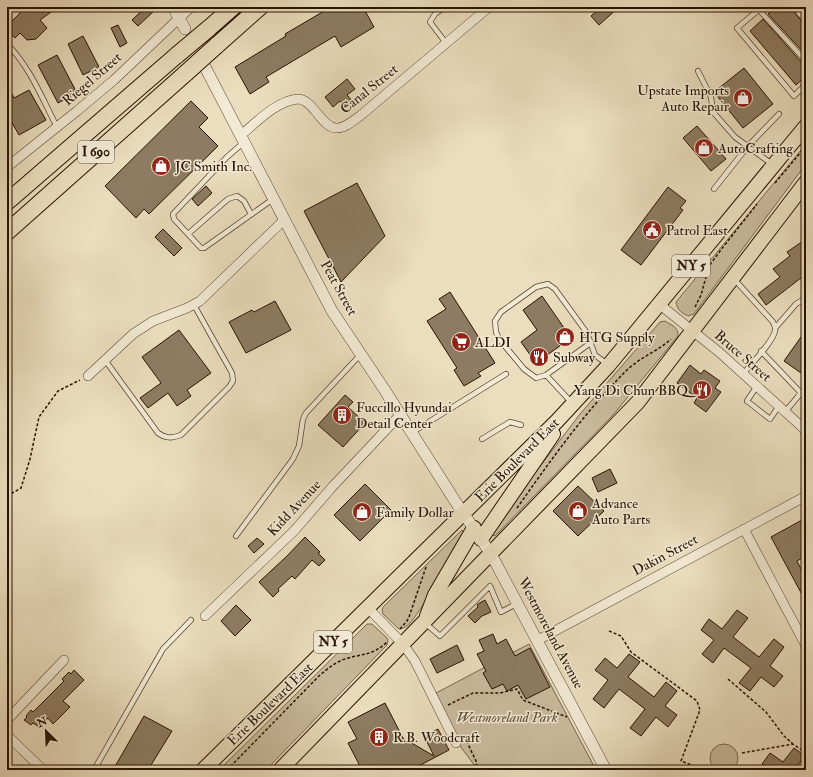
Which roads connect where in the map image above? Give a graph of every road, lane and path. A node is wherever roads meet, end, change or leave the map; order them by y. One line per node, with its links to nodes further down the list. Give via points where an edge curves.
1 (173, 7): 9 (street)
2 (190, 7): 9 (street, Riegel Street)
3 (233, 7): 31 (highway, I 690, bridge)
4 (260, 7): 34 (highway, I 690, bridge)
5 (446, 7): 12 (lane, via 435,14 430,22)
6 (489, 7): 12 (street, Canal Street)
7 (794, 7): 10 (lane)
8 (760, 8): 14 (lane); 17 (lane, via 737,28 794,96)
9 (179, 18): 11 (street); 20 (street, Riegel Street, via 114,80)
10 (806, 21)
11 (185, 29)
12 (446, 43): 21 (street, Canal Street, via 360,116 344,126 330,126 306,102 299,99 285,102 270,111)
13 (7, 44): 20 (lane, via 29,72)
14 (806, 61)
15 (205, 67): 21 (street, Peat Street)
16 (698, 71): 22 (lane, via 711,97 713,112 735,137)
17 (806, 84)
18 (779, 114): 22 (lane)
19 (806, 126): 24 (main road, Erie Boulevard East / NY 5)
20 (57, 127): 25 (street, Riegel Street)
21 (243, 138): 29 (street, Peat Street); 35 (lane, via 173,214 174,219)
22 (748, 146): 24 (lane); 28 (lane)
23 (806, 146): 27 (path)
24 (774, 165): 38 (main road, Erie Boulevard East / NY 5)
25 (7, 168)
26 (806, 182): 36 (main road, NY 5)
27 (774, 184)
28 (714, 189)
29 (274, 198): 32 (lane); 33 (street, Peat Street)
30 (761, 200): 40 (path, via 709,266 701,295)
31 (7, 202)
32 (251, 214): 35 (lane, via 204,248); 35 (lane, via 244,201 233,196)
33 (285, 219): 39 (street); 46 (street, Peat Street, via 332,311)
34 (7, 232)
35 (188, 234)
36 (733, 278): 41 (lane); 42 (main road, NY 5)
37 (806, 298): 41 (lane, via 796,304)
38 (659, 304): 42 (street, Bruce Street); 48 (main road, Erie Boulevard East / NY 5)
39 (194, 305): 47 (street, via 153,321 133,334); 47 (lane, via 232,373 232,381 181,435 164,438 158,433)
40 (691, 312)
41 (776, 327): 45 (lane)
42 (693, 331): 50 (street, Bruce Street); 68 (main road, NY 5, via 638,402)
43 (673, 336): 64 (path, via 666,344 636,362 589,412)
44 (590, 344): 48 (lane, via 595,355); 51 (lane); 51 (lane, via 587,333 555,289 548,284 536,286 501,312 495,321 499,339 524,369 536,378)
45 (761, 352): 50 (lane); 55 (lane, via 801,393)
46 (361, 354): 56 (street, Peat Street); 67 (lane, via 306,413 299,446 293,459)
47 (105, 360): 52 (street)
48 (608, 366): 54 (main road, Erie Boulevard East / NY 5)
49 (506, 374): 59 (lane)
50 (743, 374): 53 (street, Bruce Street)
51 (546, 375): 54 (lane)
52 (88, 376): 61 (path, via 58,391 39,417 21,488)
53 (757, 386): 55 (street, Bruce Street); 55 (lane, via 747,401 770,419)
54 (573, 404): 63 (main road, Erie Boulevard East / NY 5); 66 (main road)
55 (782, 409): 58 (street, Bruce Street)
56 (400, 415): 59 (street, Peat Street); 72 (street, Kidd Avenue, via 294,531)
57 (521, 425): 60 (lane, via 510,422)
58 (806, 432)
59 (412, 433): 63 (street, Peat Street)
60 (482, 439)
61 (7, 496)
62 (806, 496): 65 (street, Dakin Street)
63 (464, 513): 66 (street, Westmoreland Avenue); 71 (main road, Erie Boulevard East / NY 5)
64 (514, 513)
65 (744, 529): 78 (street, Dakin Street); 80 (street)
66 (477, 534): 68 (street, Westmoreland Avenue); 74 (main road, via 435,595)
67 (236, 536)
68 (491, 554): 70 (street, Westmoreland Avenue); 74 (main road, NY 5)
69 (428, 563): 75 (path, via 409,617)
70 (518, 603): 74 (lane, via 501,612 490,586 440,636); 78 (street, Westmoreland Avenue)
71 (368, 608): 79 (street); 93 (main road, Erie Boulevard East / NY 5)
72 (205, 616)
73 (191, 620): 92 (lane, via 163,649)
74 (424, 622): 79 (main road, NY 5)
75 (399, 629)
76 (609, 631): 98 (path, via 621,636 631,652 697,701 700,710 681,761 697,767)
77 (389, 640): 94 (path, via 376,651 331,666)
78 (538, 640): 84 (street, Westmoreland Avenue)
79 (403, 644): 83 (street, via 415,661); 95 (main road, NY 5)
80 (806, 646)
81 (64, 660): 85 (street)
82 (728, 679): 88 (path, via 766,712)
83 (438, 708): 84 (path, via 473,693 517,689 523,700 558,714 566,717); 87 (street)
84 (576, 712): 97 (street, Westmoreland Avenue)
85 (7, 720)
86 (7, 734): 91 (street)
87 (456, 743): 96 (path, via 467,742 477,762)
88 (793, 744): 89 (path); 90 (path)
89 (742, 753)
90 (806, 753)
91 (43, 770)
92 (94, 770)
93 (203, 770)
94 (227, 770)
95 (280, 770)
96 (475, 770)
97 (606, 770)
98 (698, 770)

